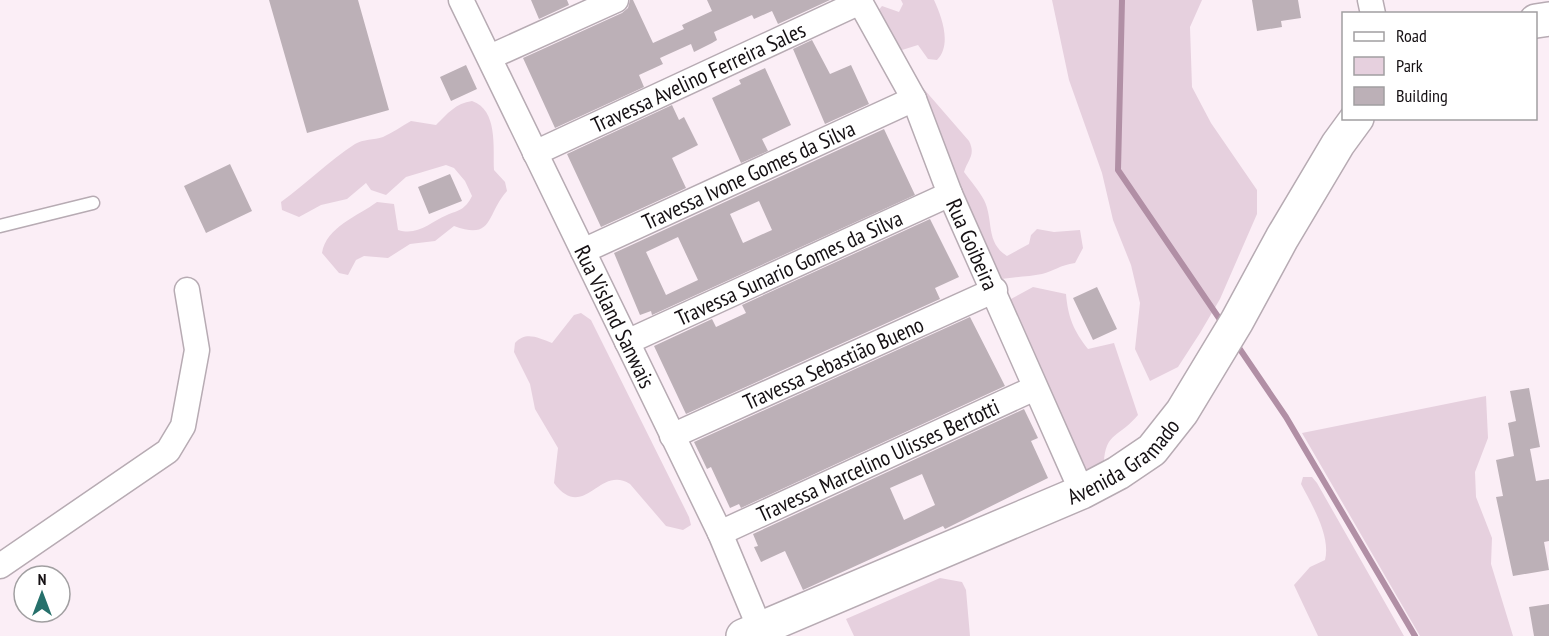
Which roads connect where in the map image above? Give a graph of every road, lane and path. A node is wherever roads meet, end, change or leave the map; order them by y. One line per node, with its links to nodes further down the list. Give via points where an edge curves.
1 (461, 0): 4 (street, Rua Visland Sanwais)
2 (616, 0): 4 (street)
3 (860, 1): 5 (street, Rua Goibeira); 7 (street, Travessa Avelino Ferreira Sales)
4 (490, 57): 7 (street, Rua Visland Sanwais)
5 (914, 99): 8 (street, Rua Goibeira); 11 (street, Travessa Ivone Gomes da Silva)
6 (1356, 120): 17 (street, Avenida Gramado, via 1281,238 1182,412 1152,450)
7 (535, 153): 11 (street, Rua Visland Sanwais)
8 (950, 194): 13 (street, Rua Goibeira); 14 (street, Travessa Sunario Gomes da Silva)
9 (93, 202): 10 (lane)
10 (0, 226)
11 (583, 251): 14 (street, Rua Visland Sanwais)
12 (187, 290): 19 (street, via 197,350 183,426 168,452)
13 (995, 290): 15 (street, Rua Goibeira); 16 (street, Travessa Sebastião Bueno)
14 (627, 342): 16 (street, Rua Visland Sanwais)
15 (1035, 388): 17 (street, Rua Goibeira); 18 (street, Travessa Marcelino Ulisses Bertotti)
16 (672, 436): 18 (street, Rua Visland Sanwais)
17 (1083, 492): 20 (street, Avenida Gramado)
18 (720, 533): 20 (street, Rua Visland Sanwais)
19 (0, 566)
20 (755, 634)

